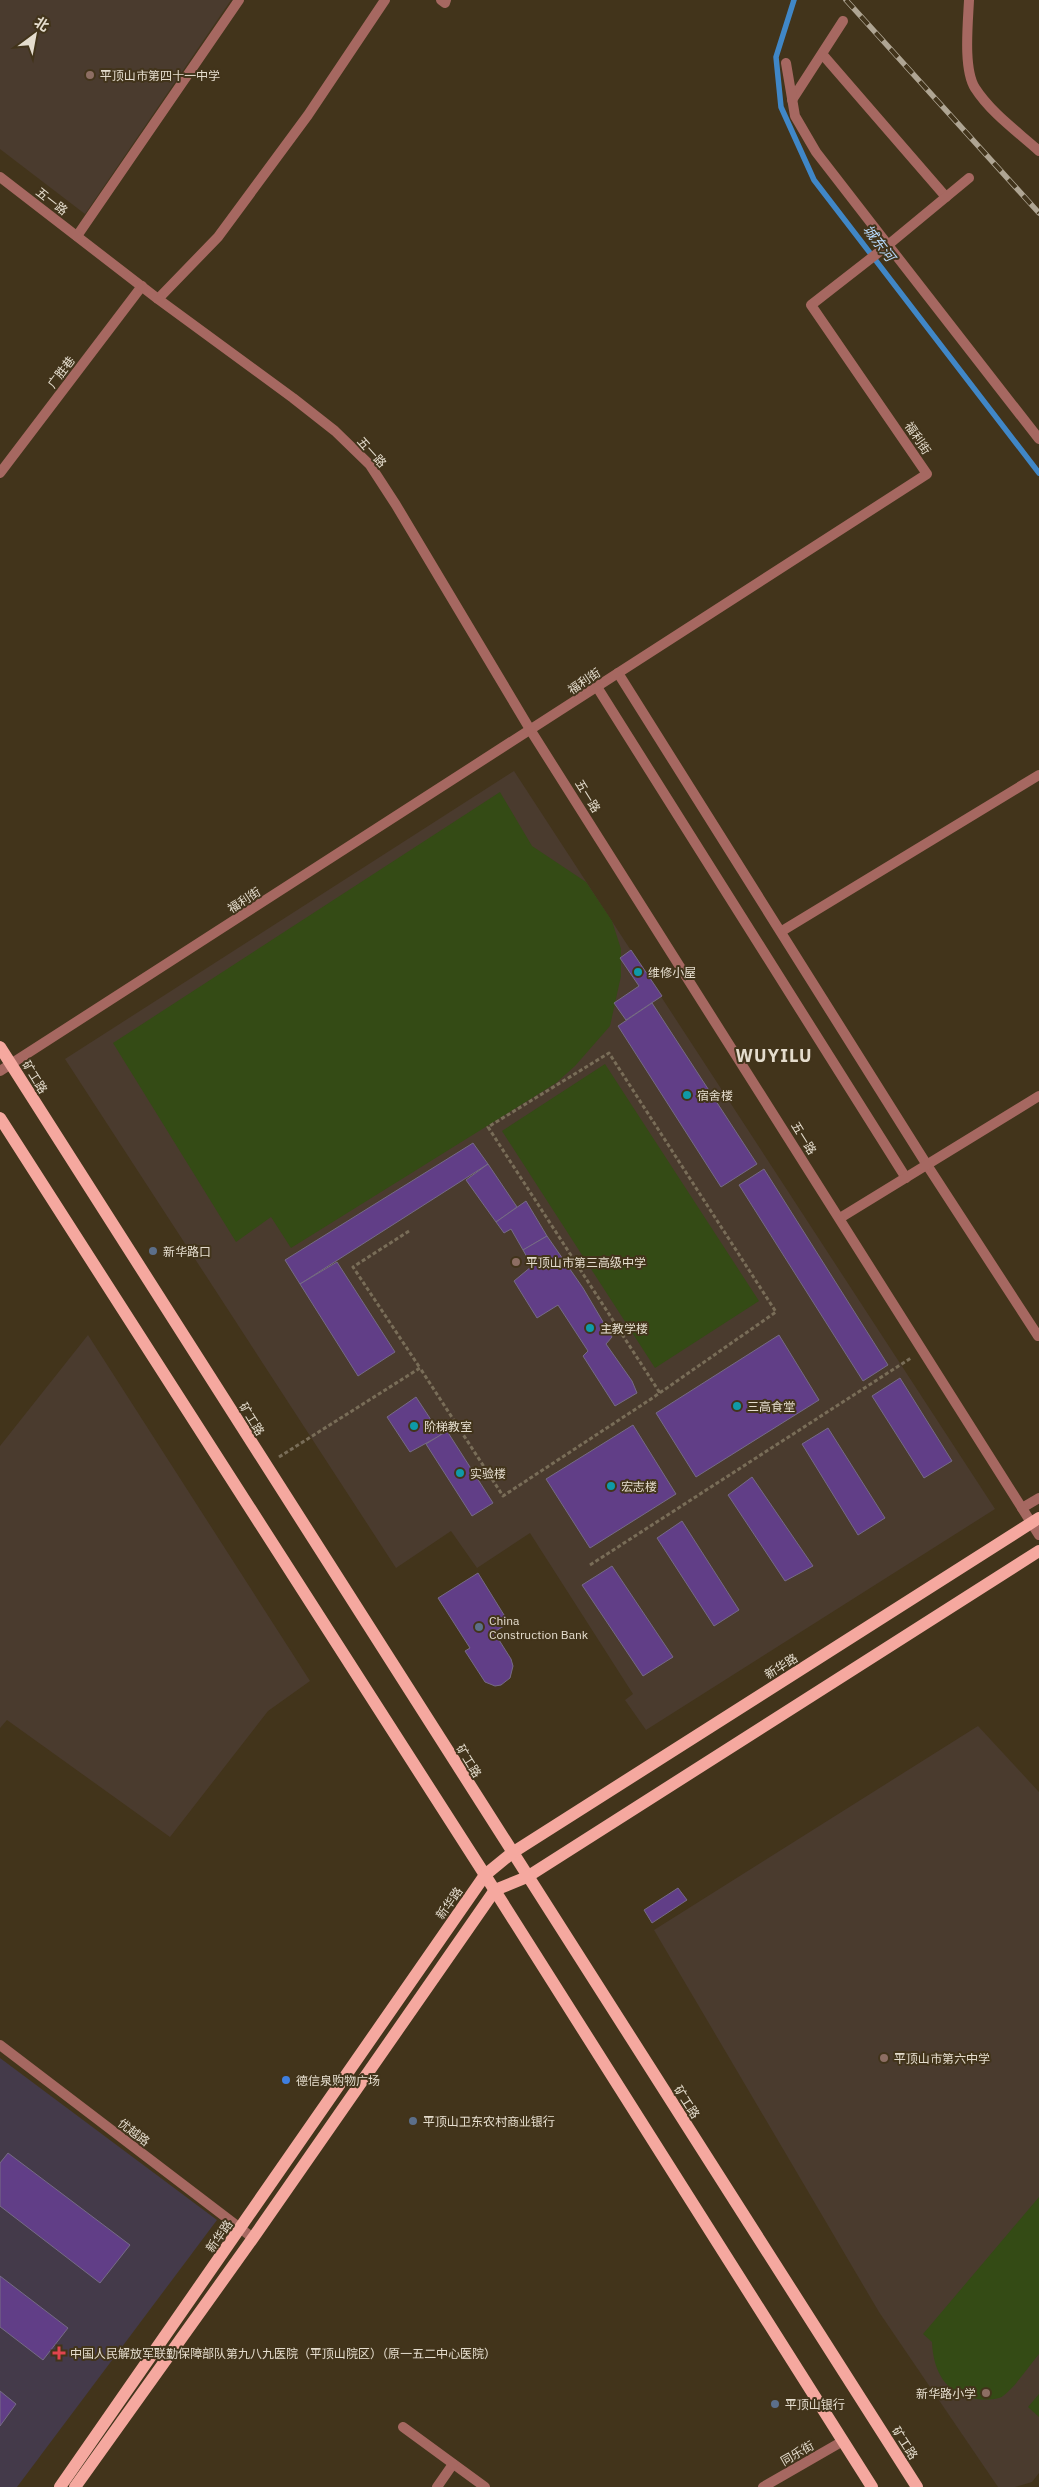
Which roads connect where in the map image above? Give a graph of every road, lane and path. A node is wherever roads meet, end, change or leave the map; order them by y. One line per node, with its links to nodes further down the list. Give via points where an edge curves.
1 (239, 0): 14 (street)
2 (385, 0): 17 (street, via 308,115 218,236)
3 (441, 0): 4 (street)
4 (446, 0)
5 (969, 0): 10 (street, via 968,61 975,88 995,112)
6 (843, 21): 7 (street)
7 (823, 55): 9 (street); 13 (street)
8 (786, 63): 9 (street)
9 (792, 100): 15 (street, via 795,116 816,152)
10 (1039, 151)
11 (0, 177): 14 (street, 五一路)
12 (969, 178): 13 (street, 福利街)
13 (946, 197): 15 (street, 福利街)
14 (77, 236): 16 (street, 五一路)
15 (888, 245): 18 (street); 20 (street, 福利街, via 811,305 927,474)
16 (142, 286): 17 (street, 五一路); 19 (street, 广胜巷)
17 (158, 299): 22 (street, 五一路, via 293,398 335,431 370,465)
18 (1039, 439)
19 (0, 474)
20 (618, 673): 21 (street, 福利街); 24 (street)
21 (598, 687): 22 (street, 福利街); 31 (street)
22 (531, 731): 26 (street, 福利街); 32 (street, 五一路)
23 (1039, 775): 24 (street)
24 (782, 931): 30 (street)
25 (0, 1047): 26 (main road, 矿工路)
26 (11, 1064): 27 (street, 福利街); 38 (main road, 矿工路)
27 (0, 1071)
28 (1039, 1096): 30 (street)
29 (0, 1118): 46 (main road)
30 (927, 1165): 31 (street); 34 (street)
31 (906, 1178): 32 (street)
32 (840, 1218): 40 (street, 五一路)
33 (409, 1231): 36 (path, via 353,1266)
34 (1038, 1336)
35 (902, 1364): 44 (path)
36 (420, 1368): 37 (path, via 503,1496); 38 (path)
37 (660, 1393): 37 (path, via 776,1312 609,1053 488,1127)
38 (266, 1466): 45 (main road, 矿工路)
39 (1039, 1498): 40 (street)
40 (1022, 1508): 41 (street, 五一路)
41 (1035, 1520): 42 (street, 五一路); 45 (main road, 新华路)
42 (1039, 1535)
43 (1038, 1554): 47 (main road)
44 (590, 1565)
45 (512, 1853): 46 (main road, 新华路); 47 (main road, 矿工路)
46 (485, 1875): 48 (main road); 50 (main road, 新华路)
47 (527, 1877): 48 (main road); 61 (main road, 矿工路)
48 (495, 1890): 51 (main road); 53 (main road)
49 (0, 2046): 50 (street, 优越路)
50 (241, 2229): 51 (street, 优越路); 55 (main road, 新华路)
51 (253, 2238): 56 (main road)
52 (403, 2427): 54 (street)
53 (843, 2441): 59 (street, 同乐街); 60 (main road)
54 (453, 2464): 57 (street); 58 (street)
55 (60, 2487)
56 (75, 2487)
57 (437, 2487)
58 (485, 2487)
59 (763, 2487)
60 (872, 2487)
61 (917, 2487)

